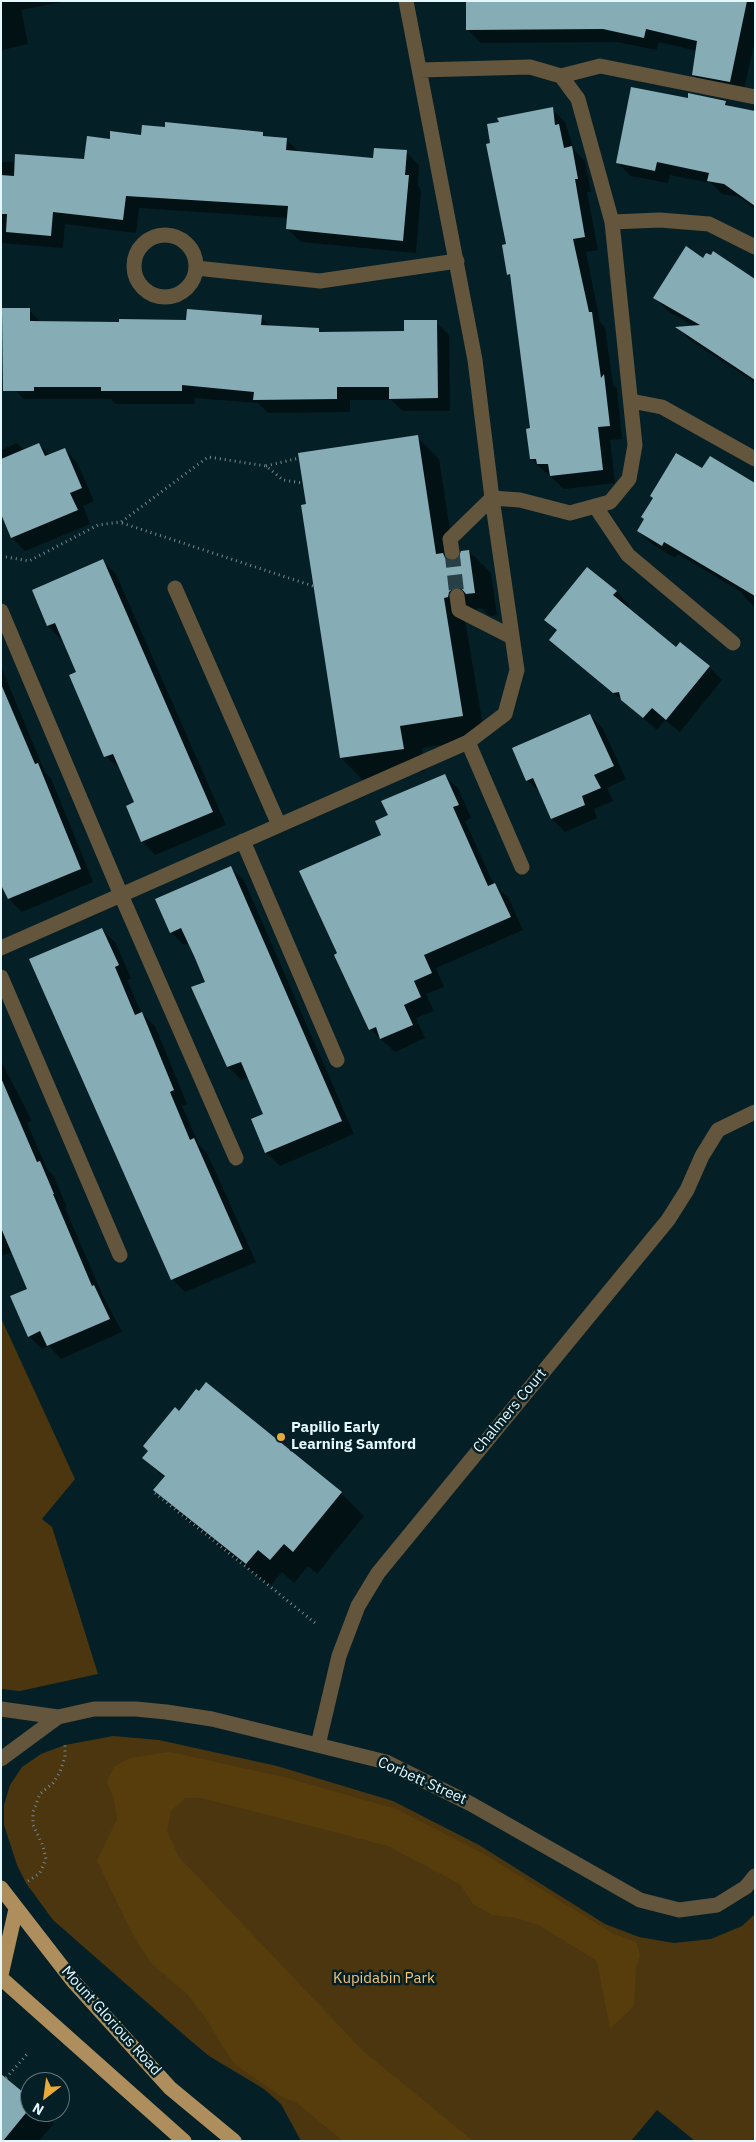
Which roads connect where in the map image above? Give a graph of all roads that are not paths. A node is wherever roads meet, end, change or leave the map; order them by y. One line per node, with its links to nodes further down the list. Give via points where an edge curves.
1 (406, 1): 2 (street)
2 (420, 70): 3 (street, via 530,66); 7 (street)
3 (561, 76): 4 (street, via 600,66); 5 (street, via 578,99)
4 (755, 97)
5 (612, 222): 6 (street, via 660,220 709,224); 9 (street)
6 (755, 247)
7 (457, 262): 8 (street, via 320,281); 11 (street, via 475,360)
8 (196, 268): 8 (street, via 188,287 169,297 148,292 135,275 134,264 136,254 148,239 167,234 192,249)
9 (632, 402): 10 (street, via 662,407); 12 (street, via 635,445 629,480 610,502)
10 (755, 459)
11 (492, 498): 12 (street, via 520,500 570,513); 13 (street, via 450,539); 17 (street)
12 (595, 506): 18 (street, via 628,555)
13 (452, 552)
14 (175, 588): 20 (street)
15 (457, 596): 17 (street, via 459,610)
16 (1, 611): 23 (street)
17 (512, 637): 19 (street, via 518,670 505,714)
18 (733, 643)
19 (468, 742): 20 (street); 22 (street)
20 (279, 825): 21 (street)
21 (243, 841): 23 (street); 26 (street)
22 (522, 867)
23 (121, 895): 24 (street); 28 (street)
24 (1, 948)
25 (1, 977): 29 (street)
26 (338, 1060)
27 (755, 1112): 32 (street, Chalmers Court, via 718,1130 668,1220 378,1573 358,1606 339,1656)
28 (236, 1158)
29 (120, 1254)
30 (1, 1709): 31 (street, Corbett Street)
31 (58, 1717): 32 (street, Corbett Street, via 94,1709 136,1708 212,1719); 33 (street, Corbett Street)
32 (318, 1745): 34 (street, Corbett Street, via 386,1762 472,1804 640,1900 679,1910 717,1905 746,1887)
33 (1, 1759)
34 (755, 1876)
35 (1, 1888): 36 (main road, Mount Glorious Road)
36 (16, 1909): 37 (main road); 39 (main road, Mount Glorious Road, via 73,1981 170,2088)
37 (1, 1977): 38 (main road)
38 (184, 2141)
39 (234, 2141)

